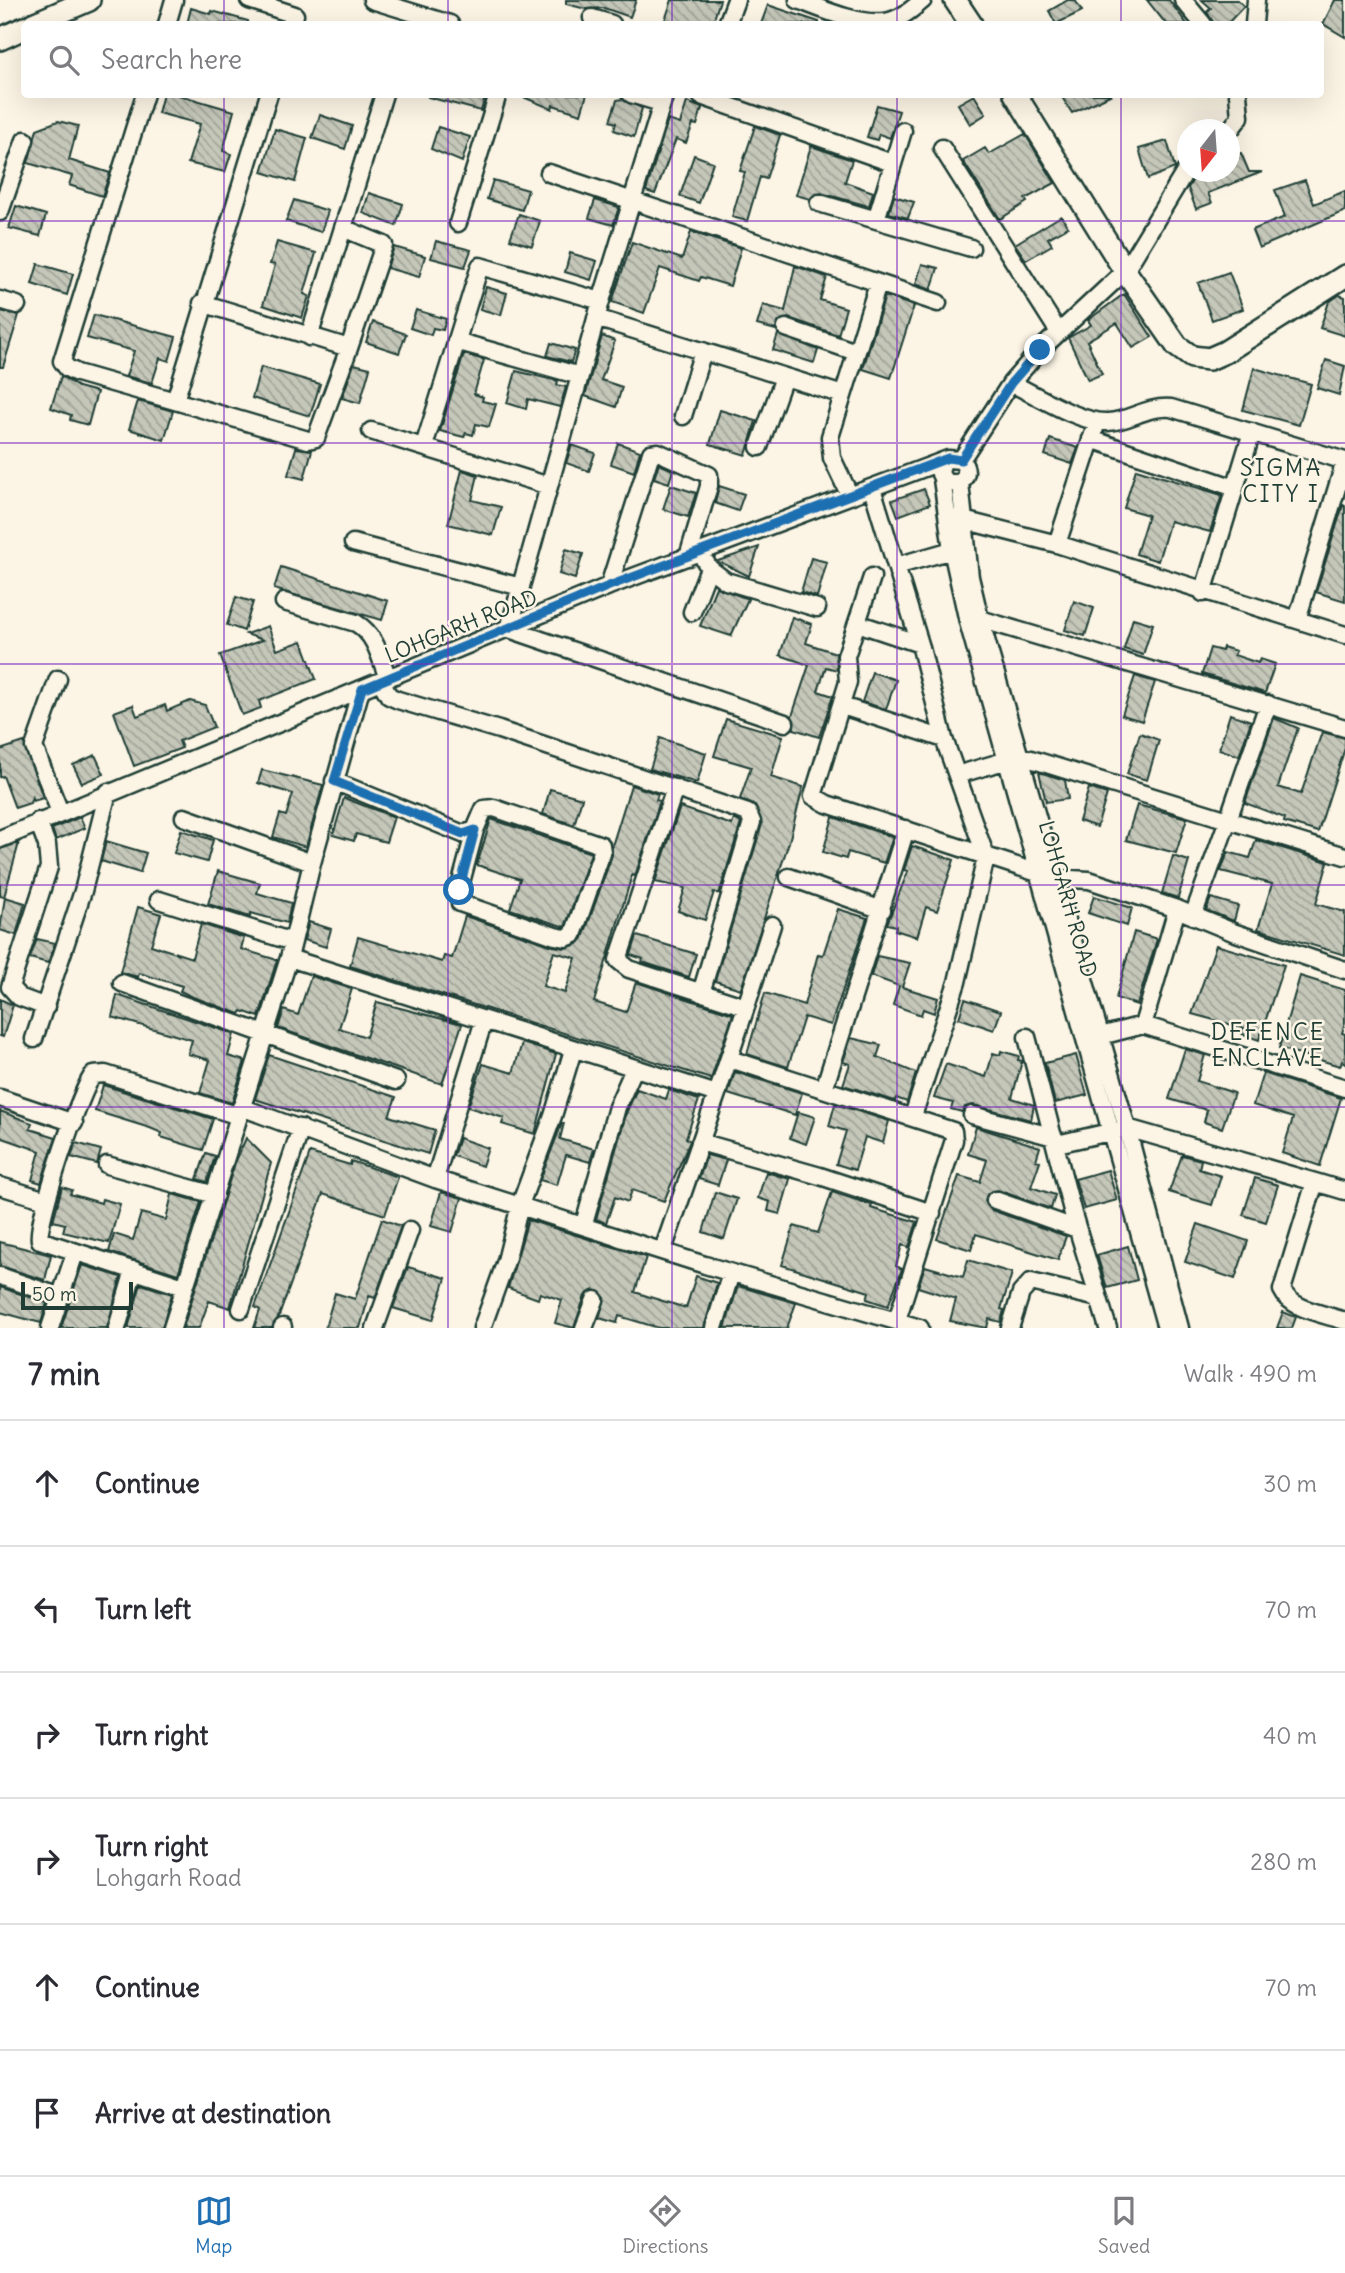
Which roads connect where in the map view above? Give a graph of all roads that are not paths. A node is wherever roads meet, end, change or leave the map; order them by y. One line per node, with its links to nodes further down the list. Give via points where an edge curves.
1 (89, 0): 14 (street)
2 (174, 0): 15 (street)
3 (248, 0): 11 (street)
4 (372, 0): 13 (street)
5 (736, 0): 17 (street)
6 (798, 0): 18 (street)
7 (923, 0): 19 (street)
8 (955, 0): 20 (street)
9 (1183, 0): 21 (street)
10 (1256, 0): 22 (street)
11 (295, 13)
12 (592, 18): 16 (street)
13 (408, 19)
14 (40, 21)
15 (167, 21)
16 (602, 21)
17 (728, 21)
18 (877, 21)
19 (887, 21)
20 (969, 21)
21 (1200, 21)
22 (1254, 21)
23 (21, 29): 24 (street)
24 (0, 39)
25 (144, 98): 67 (street, via 62,360 77,373)
26 (269, 98): 52 (street)
27 (383, 98): 45 (street)
28 (497, 98): 44 (street)
29 (708, 98): 37 (street)
30 (1017, 98): 47 (street)
31 (1238, 98): 33 (street)
32 (663, 99): 40 (street)
33 (1238, 119)
34 (903, 131): 37 (street)
35 (25, 141): 42 (street)
36 (942, 148): 57 (street)
37 (892, 163): 43 (street)
38 (548, 173): 40 (street)
39 (1179, 182): 47 (street)
40 (631, 200): 49 (street); 51 (street)
41 (819, 203): 43 (street)
42 (0, 212)
43 (876, 220): 46 (street)
44 (458, 223)
45 (343, 228): 58 (street); 60 (street, via 384,245)
46 (971, 248)
47 (1125, 271): 48 (street, via 1177,346 1192,357 1209,359); 57 (street)
48 (1343, 280)
49 (878, 284): 53 (street); 62 (street)
50 (0, 300): 54 (street)
51 (601, 301): 55 (street); 59 (street, via 480,266)
52 (202, 303): 58 (street); 67 (street)
53 (938, 303)
54 (17, 305)
55 (596, 318): 61 (street); 63 (street)
56 (786, 328): 62 (street)
57 (1058, 331): 65 (street)
58 (309, 337): 60 (street)
59 (456, 341): 63 (street); 73 (street)
60 (349, 348): 67 (street, via 323,425 313,440)
61 (703, 351): 64 (street); 68 (street)
62 (856, 352): 66 (street)
63 (580, 376): 79 (street)
64 (784, 377): 66 (street); 74 (street)
65 (1011, 383): 69 (street); 75 (street)
66 (843, 395): 82 (street, via 829,448)
67 (174, 401)
68 (683, 416)
69 (1097, 422): 71 (street, via 1158,407); 72 (street)
70 (372, 430): 73 (street)
71 (1252, 432): 76 (street); 81 (street)
72 (1091, 439): 81 (street); 86 (street)
73 (424, 446): 79 (street)
74 (759, 447)
75 (961, 460): 77 (street, via 955,457); 78 (street, via 967,467)
76 (1345, 461): 98 (street)
77 (942, 471): 78 (street, via 951,485); 80 (street, LOHGARH ROAD); 83 (street, LOHGARH ROAD)
78 (960, 483): 84 (street)
79 (549, 486): 93 (street)
80 (872, 488): 82 (street, LOHGARH ROAD); 89 (street)
81 (1235, 488): 94 (street)
82 (850, 496): 88 (street, LOHGARH ROAD)
83 (947, 518): 84 (street); 87 (street, LOHGARH ROAD)
84 (964, 518): 86 (street); 99 (street)
85 (353, 543): 93 (street)
86 (1057, 544): 94 (street)
87 (952, 550): 89 (street); 99 (street, LOHGARH ROAD)
88 (694, 554): 90 (street); 92 (street, LOHGARH ROAD); 92 (street, via 709,475 651,453)
89 (896, 566): 103 (street)
90 (709, 568): 96 (street, via 726,581); 97 (street)
91 (872, 577): 108 (street, via 846,656 848,682)
92 (609, 586): 101 (street, LOHGARH ROAD)
93 (521, 587): 101 (street)
94 (1202, 593): 98 (street)
95 (284, 602): 105 (street, via 365,629 375,642)
96 (817, 608)
97 (692, 612)
98 (1297, 620): 102 (street)
99 (974, 621): 107 (street); 112 (street, LOHGARH ROAD)
100 (866, 626): 103 (street)
101 (509, 629): 105 (street, LOHGARH ROAD); 109 (street)
102 (1345, 635)
103 (920, 644): 111 (street)
104 (58, 679): 117 (street, via 34,747)
105 (384, 680): 106 (street, LOHGARH ROAD); 115 (street, via 389,696 398,700)
106 (362, 689): 114 (street); 116 (street, LOHGARH ROAD)
107 (1268, 704): 110 (street); 119 (street)
108 (842, 706): 111 (street); 121 (street, via 813,796)
109 (785, 723)
110 (1345, 728)
111 (944, 739): 113 (street)
112 (1014, 757): 113 (street); 119 (street); 127 (street, LOHGARH ROAD)
113 (957, 775): 125 (street)
114 (334, 781): 122 (street, via 463,834); 126 (street)
115 (675, 788): 138 (street, via 752,817); 138 (street, via 618,960 629,969)
116 (108, 792): 117 (street, LOHGARH ROAD); 139 (street)
117 (60, 812): 120 (street, LOHGARH ROAD)
118 (184, 817): 126 (street)
119 (1228, 820): 124 (street); 132 (street)
120 (38, 821): 123 (street, LOHGARH ROAD); 139 (street, via 49,867 10,987 19,997)
121 (906, 829): 125 (street); 131 (street)
122 (475, 830): 122 (street, via 484,809 494,808 601,845 573,935 555,936 460,903 459,890)
123 (0, 839)
124 (1345, 856)
125 (986, 857): 127 (street); 157 (street, via 957,982)
126 (312, 863): 134 (street)
127 (1046, 876): 130 (street, via 1089,880); 145 (street, LOHGARH ROAD)
128 (789, 877): 131 (street)
129 (159, 900): 134 (street)
130 (1177, 909): 132 (street); 142 (street)
131 (882, 910): 152 (street)
132 (1193, 916): 136 (street)
133 (772, 925): 140 (street)
134 (293, 942): 135 (street)
135 (289, 958): 141 (street); 143 (street)
136 (1345, 970)
137 (122, 983): 143 (street)
138 (701, 993): 140 (street)
139 (46, 1007): 146 (street)
140 (746, 1007): 148 (street)
141 (484, 1020): 147 (street); 164 (street)
142 (1143, 1025): 145 (street); 151 (street)
143 (266, 1034): 150 (street); 155 (street)
144 (1027, 1037): 161 (street)
145 (1093, 1038): 160 (street, LOHGARH ROAD)
146 (34, 1039)
147 (573, 1050): 149 (street); 171 (street)
148 (730, 1059): 152 (street); 153 (street)
149 (634, 1069): 153 (street); 173 (street, via 617,1107)
150 (396, 1081)
151 (1345, 1088)
152 (824, 1089): 157 (street)
153 (716, 1094): 162 (street)
154 (0, 1098): 158 (street)
155 (240, 1112): 158 (street, via 98,1073 90,1079); 159 (street); 168 (street)
156 (972, 1115): 161 (street)
157 (913, 1116): 172 (street, via 949,1128 955,1135)
158 (74, 1123): 169 (street)
159 (301, 1128): 164 (street); 185 (street)
160 (1120, 1130): 161 (street); 165 (street); 198 (street, LOHGARH ROAD); 199 (street)
161 (1055, 1140): 174 (street)
162 (700, 1142): 172 (street); 176 (street)
163 (107, 1165): 168 (street)
164 (435, 1179): 171 (street)
165 (1315, 1182): 167 (street); 187 (street, via 1282,1290 1295,1304)
166 (0, 1186): 169 (street)
167 (1345, 1191)
168 (215, 1195): 181 (street)
169 (46, 1200): 177 (street, via 40,1240)
170 (995, 1200): 174 (street)
171 (520, 1205): 173 (street); 192 (street, via 506,1261)
172 (932, 1213): 186 (street)
173 (584, 1224): 176 (street)
174 (1077, 1229): 183 (street)
175 (411, 1230): 191 (street)
176 (663, 1250): 179 (street)
177 (75, 1253): 178 (street); 182 (street)
178 (134, 1270): 181 (street); 189 (street)
179 (731, 1273): 186 (street); 194 (street)
180 (0, 1276): 182 (street)
181 (184, 1287): 190 (street)
182 (61, 1297): 188 (street)
183 (1098, 1298): 196 (street, via 1031,1282 1021,1293); 197 (street)
184 (595, 1300): 193 (street)
185 (241, 1309)
186 (897, 1320): 195 (street)
187 (1345, 1321)
188 (50, 1328)
189 (117, 1328)
190 (172, 1328)
191 (375, 1328)
192 (481, 1328)
193 (585, 1328)
194 (714, 1328)
195 (920, 1328)
196 (1010, 1328)
197 (1108, 1328)
198 (1166, 1328)
199 (1180, 1328)

